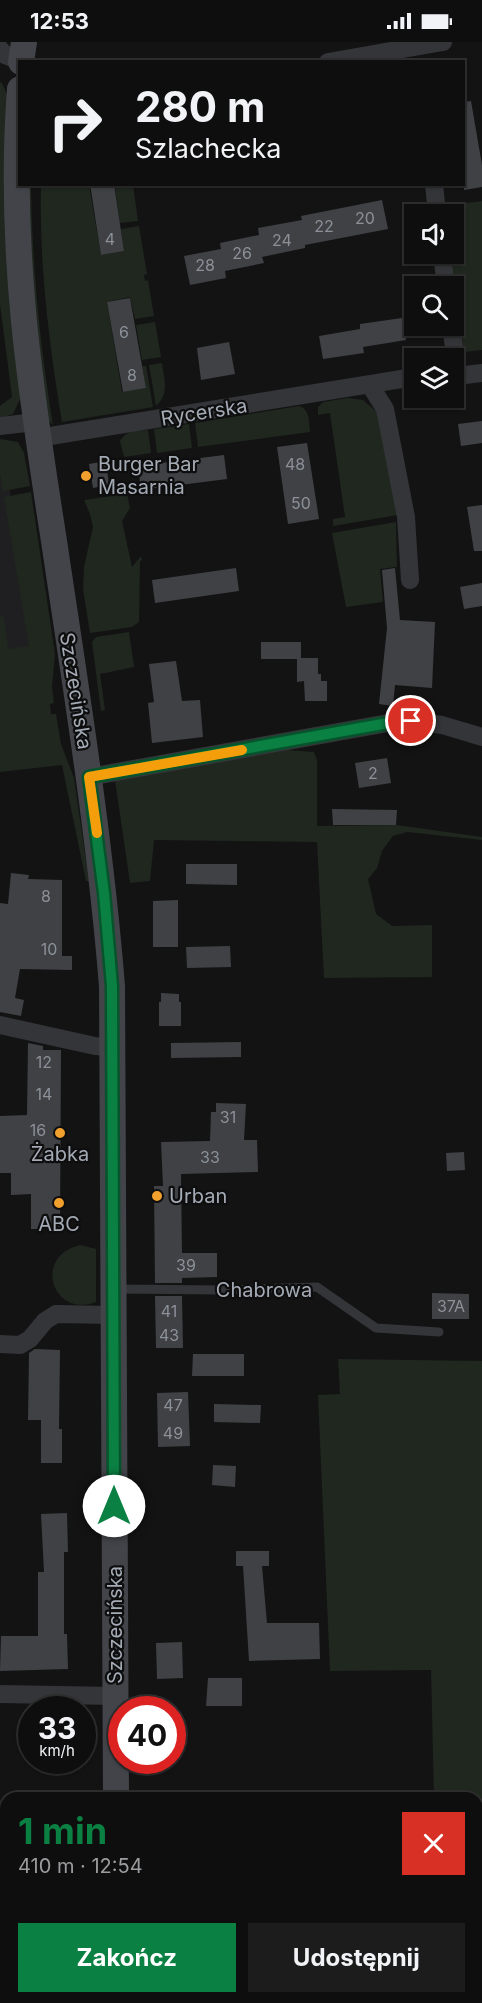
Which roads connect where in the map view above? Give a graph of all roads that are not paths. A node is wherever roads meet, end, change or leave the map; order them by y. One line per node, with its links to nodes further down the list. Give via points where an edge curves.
1 (24, 42): 6 (street)
2 (443, 42): 4 (street)
3 (0, 49): 5 (street)
4 (418, 50): 7 (street)
5 (18, 60)
6 (22, 60)
7 (343, 60)
8 (18, 131): 16 (street, Szczecińska, via 18,256)
9 (434, 186): 10 (street)
10 (436, 204)
11 (482, 373): 12 (street)
12 (464, 375)
13 (404, 379): 14 (street, Rycerska)
14 (370, 385): 16 (street, Rycerska); 17 (street, via 385,410 406,518)
15 (0, 426): 16 (street, Rycerska)
16 (36, 430): 19 (street, Szczecińska)
17 (410, 580)
18 (482, 737): 19 (street, via 442,725 388,723)
19 (89, 777): 21 (street, Szczecińska, via 105,904)
20 (0, 1025): 21 (street)
21 (113, 1047): 22 (street, Szczecińska)
22 (113, 1289): 23 (street, Szczecińska); 24 (lane, Chabrowa, via 316,1287 376,1328)
23 (113, 1315): 25 (street, via 56,1314 30,1339 20,1344); 27 (street, Szczecińska)
24 (439, 1332)
25 (0, 1344)
26 (0, 1694): 27 (street)
27 (116, 1696)
28 (116, 1774): 29 (street, Szczecińska)
29 (116, 1792)

